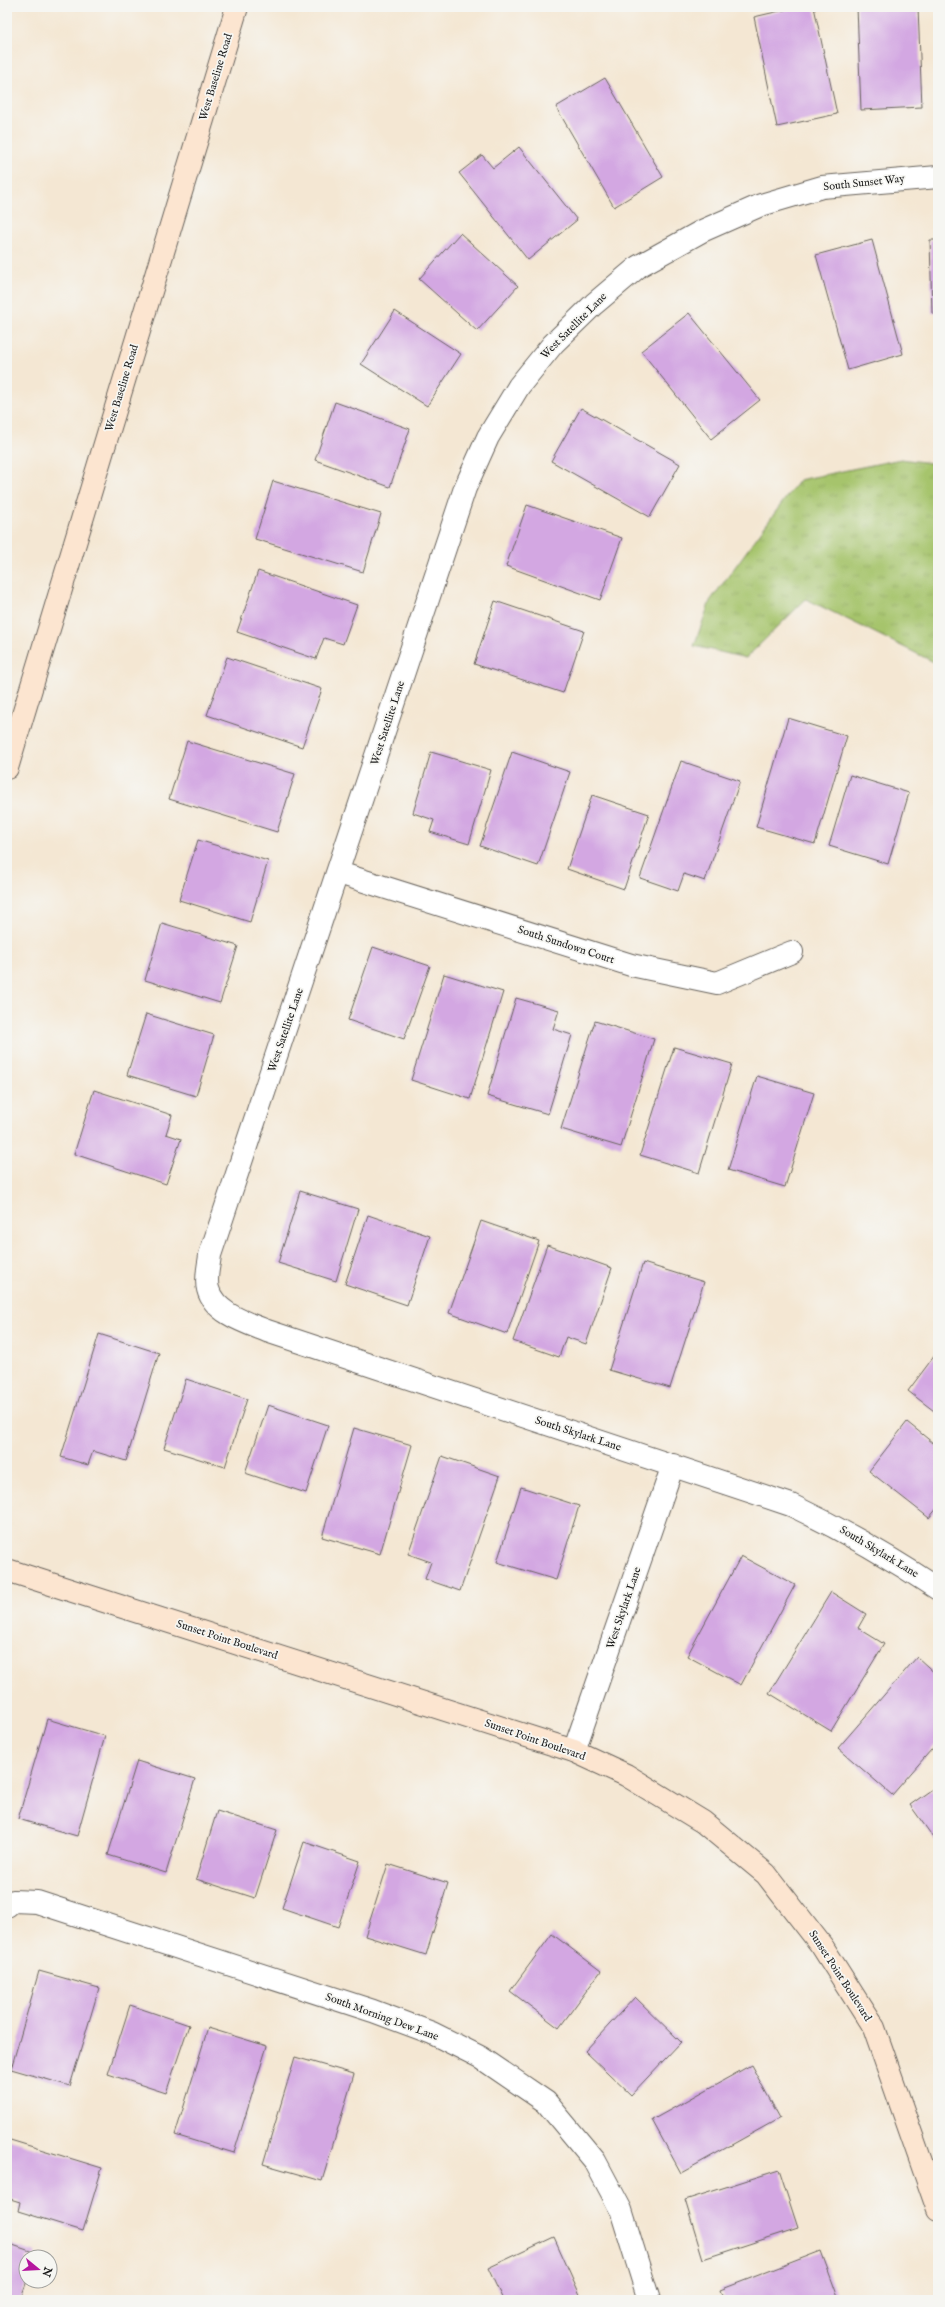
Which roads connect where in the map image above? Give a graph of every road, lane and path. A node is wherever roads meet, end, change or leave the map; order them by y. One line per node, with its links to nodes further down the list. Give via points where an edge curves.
1 (237, 7): 4 (street, West Baseline Road)
2 (938, 177): 3 (street, South Sunset Way, via 822,187 761,205)
3 (702, 231): 5 (street, West Satellite Lane, via 639,266 594,304 553,344 519,386 488,437 465,488)
4 (7, 768)
5 (339, 873): 6 (street, South Sundown Court, via 631,965 716,983); 7 (street, West Satellite Lane, via 210,1255 207,1276)
6 (792, 952)
7 (211, 1297): 8 (street, South Skylark Lane, via 220,1307 241,1320 267,1331)
8 (673, 1465): 10 (street, South Skylark Lane, via 791,1506 834,1525 883,1552); 11 (street, West Skylark Lane)
9 (7, 1570): 11 (street, Sunset Point Boulevard)
10 (938, 1589)
11 (574, 1751): 13 (street, Sunset Point Boulevard, via 626,1775 703,1822 766,1874 822,1946 874,2028)
12 (10, 1904): 14 (street, South Morning Dew Lane, via 37,1902 373,2011 432,2033 480,2057 546,2102 595,2161 621,2210)
13 (938, 2210)
14 (650, 2300)

